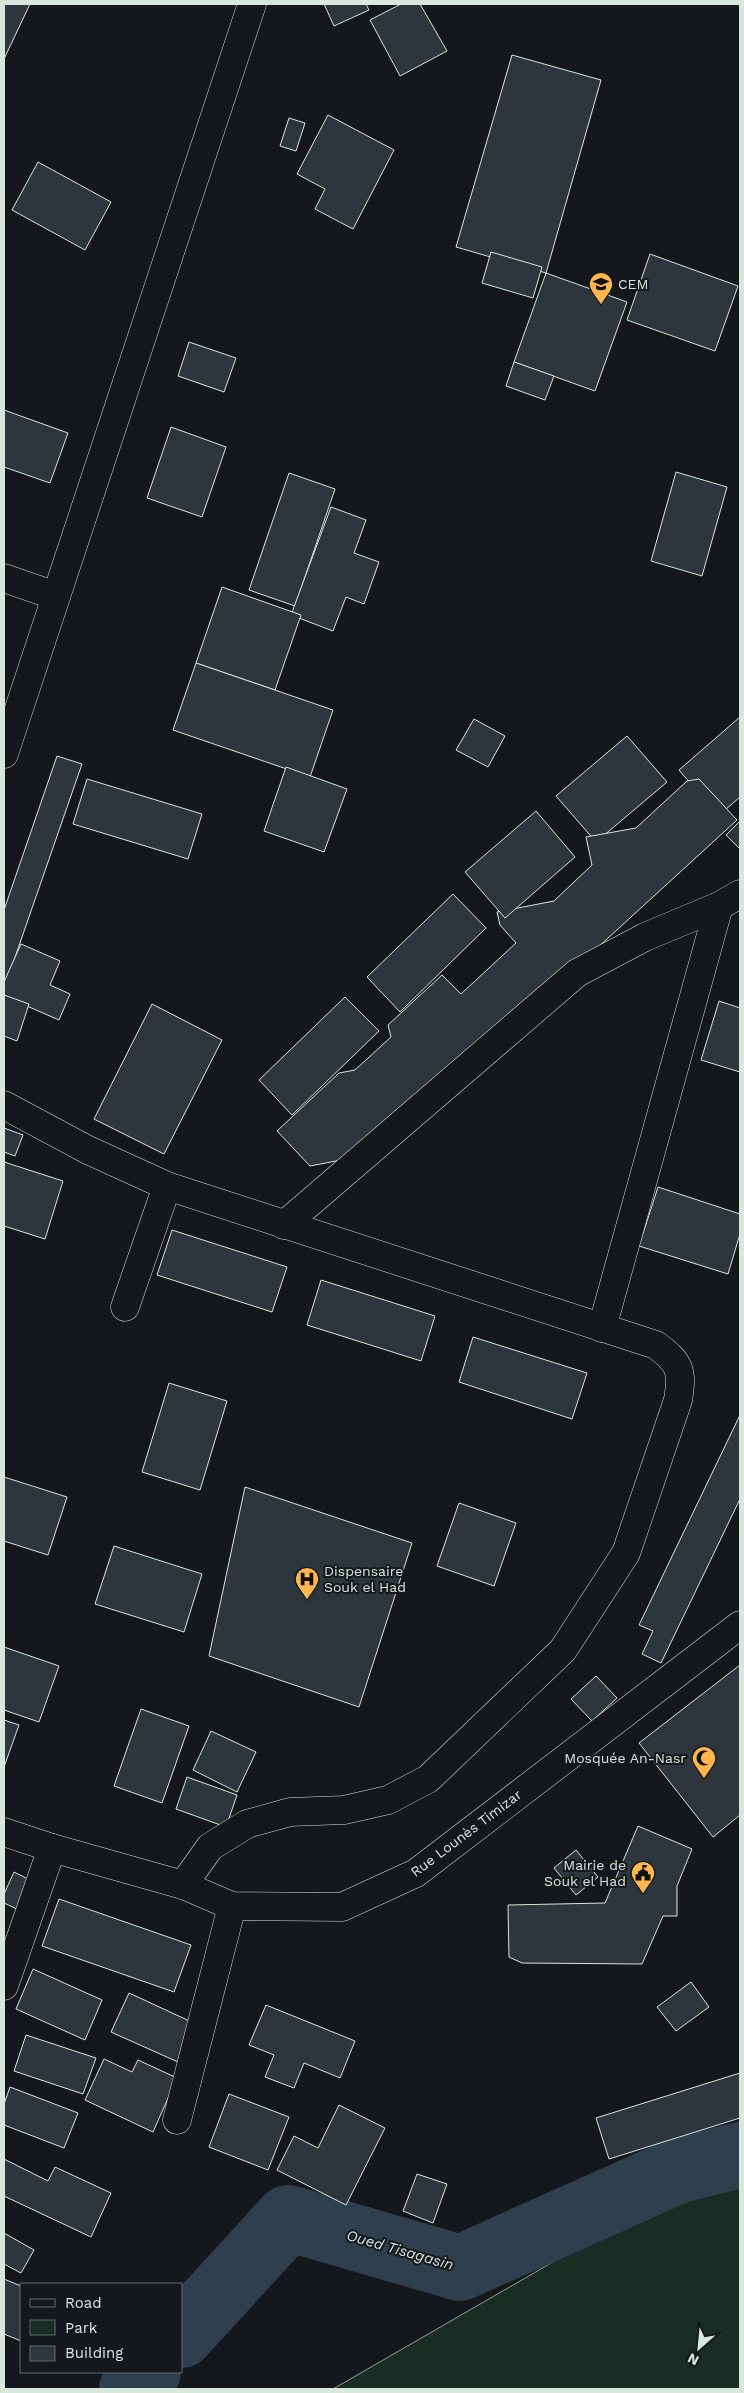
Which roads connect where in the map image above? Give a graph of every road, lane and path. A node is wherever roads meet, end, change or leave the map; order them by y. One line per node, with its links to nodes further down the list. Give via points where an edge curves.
1 (252, 4): 3 (street)
2 (4, 578): 3 (street)
3 (56, 596): 4 (street)
4 (4, 754)
5 (730, 900): 8 (street, via 644,937 577,973); 10 (street)
6 (4, 1106): 7 (street)
7 (167, 1186): 8 (street); 9 (street)
8 (284, 1225): 10 (street)
9 (125, 1307)
10 (602, 1328): 14 (street, via 656,1345 674,1358 682,1379 678,1400 626,1553 563,1650 428,1779 388,1800 344,1810 290,1812 247,1824 210,1847)
11 (740, 1625): 15 (street, Rue Lounès Timizar, via 416,1873 342,1906)
12 (4, 1832): 13 (street, Rue Lounès Timizar)
13 (52, 1848): 14 (street, Rue Lounès Timizar); 16 (street)
14 (183, 1885): 15 (street, Rue Lounès Timizar)
15 (232, 1906): 17 (street)
16 (4, 1986)
17 (177, 2120)

